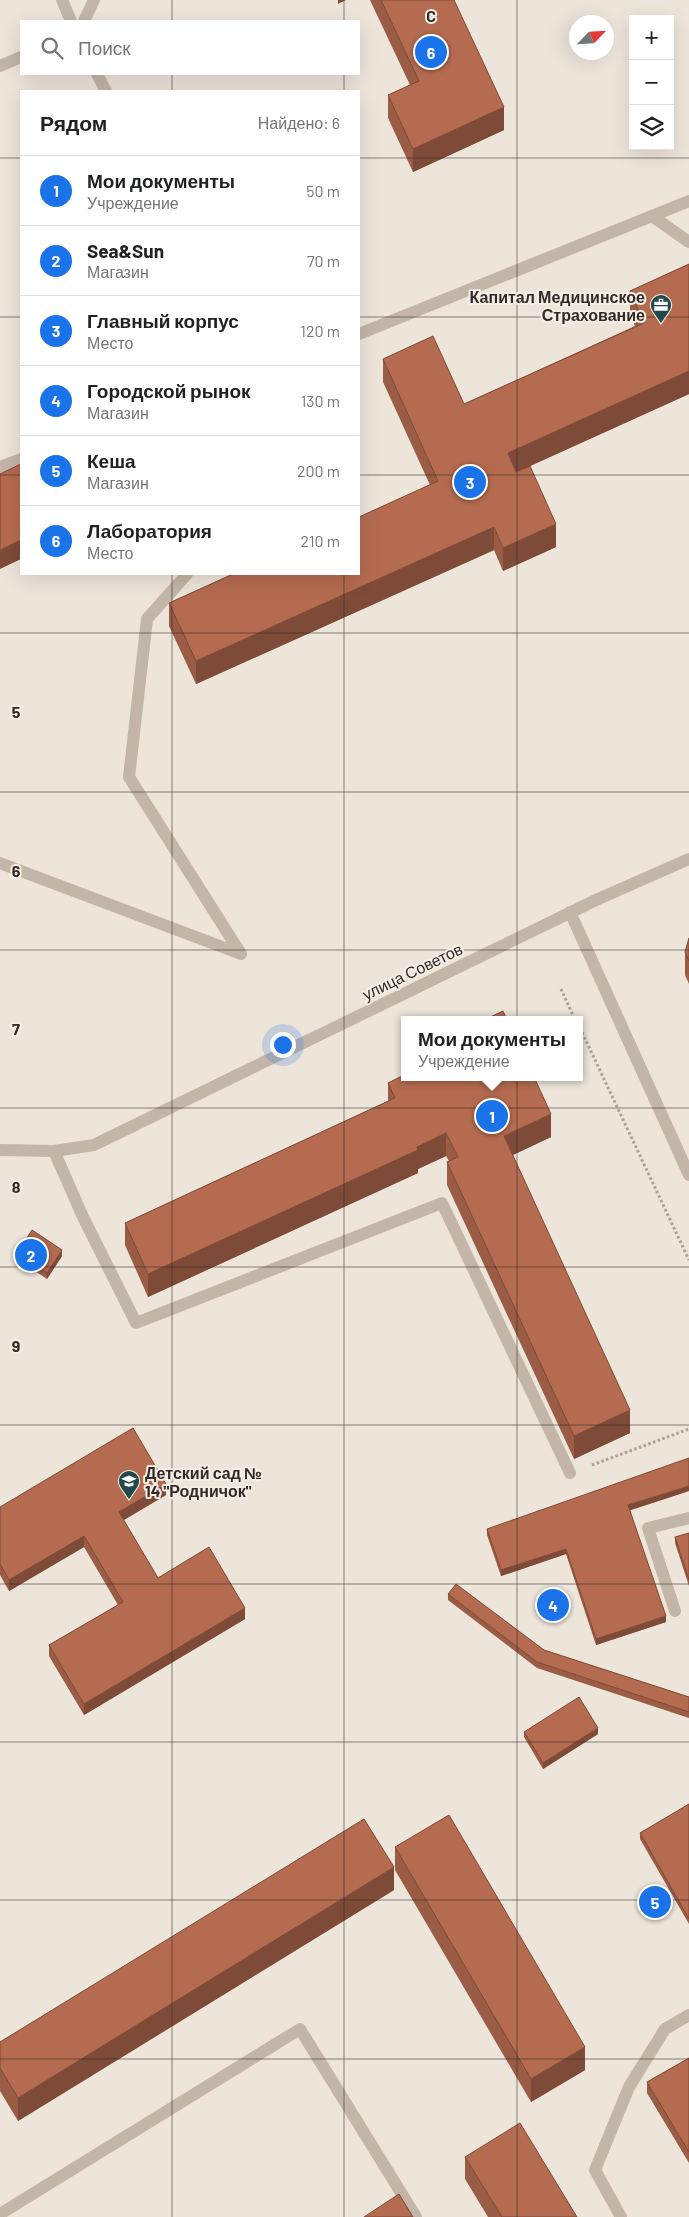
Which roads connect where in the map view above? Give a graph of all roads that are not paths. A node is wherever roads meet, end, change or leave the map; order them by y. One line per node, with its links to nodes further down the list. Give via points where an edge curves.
1 (62, 0): 3 (street)
2 (94, 0): 4 (street)
3 (71, 20)
4 (84, 20)
5 (20, 57): 6 (street)
6 (0, 66)
7 (98, 75): 8 (street)
8 (105, 90)
9 (689, 201): 10 (street)
10 (652, 216): 11 (street); 12 (street)
11 (689, 242)
12 (360, 334)
13 (20, 459): 14 (street)
14 (0, 467)
15 (186, 575): 17 (street, via 147,619 128,777 241,954)
16 (689, 859): 18 (street, улица Советов)
17 (0, 863)
18 (570, 912): 20 (street, улица Советов, via 94,1145); 21 (street)
19 (0, 1150): 20 (street, улица Советов)
20 (54, 1151): 22 (street, via 136,1322 442,1203)
21 (689, 1175)
22 (570, 1474)
23 (689, 1518): 24 (street, via 648,1528)
24 (675, 1611)
25 (689, 2015): 28 (street, via 665,2029 629,2086 595,2170)
26 (0, 2214): 27 (street, via 300,2029)
27 (416, 2217)
28 (621, 2217)

